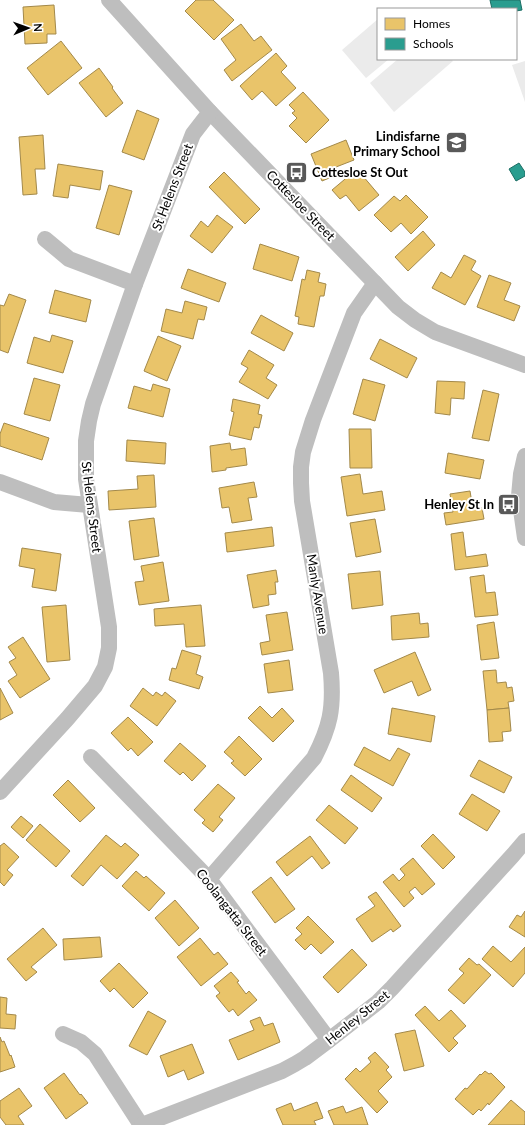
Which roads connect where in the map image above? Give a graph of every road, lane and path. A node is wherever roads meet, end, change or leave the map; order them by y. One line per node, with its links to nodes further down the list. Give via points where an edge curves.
1 (108, 0): 2 (street, Cottesloe Street)
2 (210, 112): 4 (street, Cottesloe Street); 5 (street, St Helens Street, via 193,134)
3 (45, 239): 5 (street, via 69,259)
4 (375, 283): 6 (street, Cottesloe Street, via 398,307 435,332); 14 (street, Manly Avenue, via 354,313 313,420 301,467 302,501 331,673 332,702 328,723 314,758)
5 (135, 284): 9 (street, St Helens Street, via 89,421 85,459)
6 (525, 365)
7 (525, 456): 10 (street, via 519,496)
8 (0, 482): 9 (street, via 54,502)
9 (90, 505): 12 (street, St Helens Street, via 110,627 105,666 95,686)
10 (525, 538)
11 (91, 757): 14 (street, Coolangatta Street)
12 (0, 792)
13 (525, 841): 16 (street, Henley Street, via 392,988)
14 (210, 879): 16 (street, Coolangatta Street)
15 (63, 1034): 17 (street, via 80,1042 95,1054)
16 (329, 1040): 17 (street, Henley Street, via 306,1058 282,1071)
17 (141, 1125)

